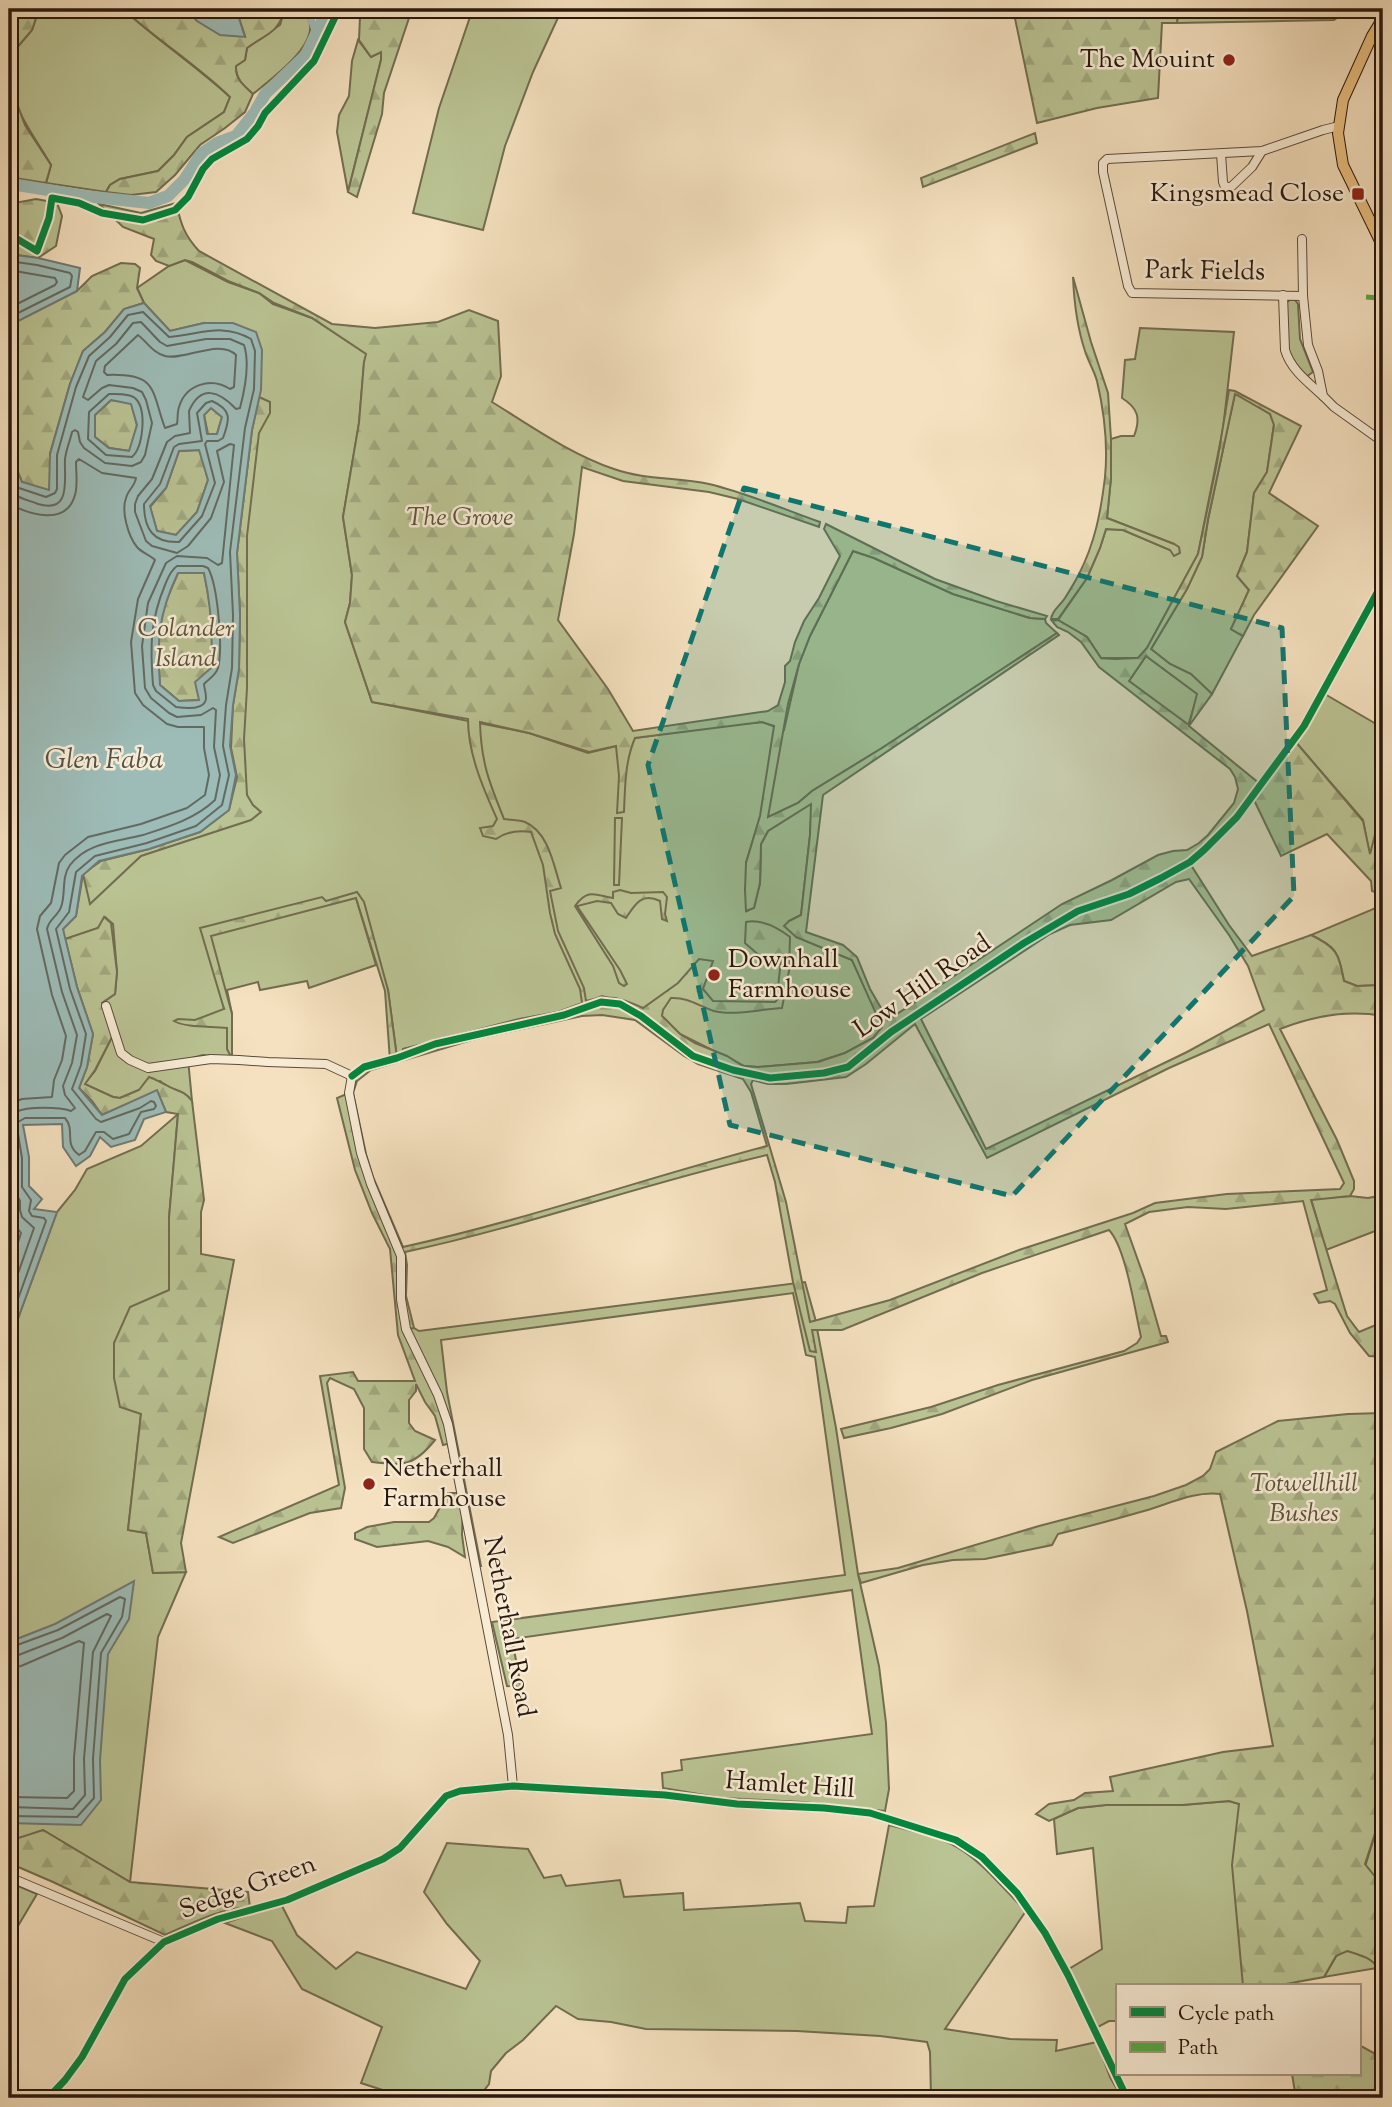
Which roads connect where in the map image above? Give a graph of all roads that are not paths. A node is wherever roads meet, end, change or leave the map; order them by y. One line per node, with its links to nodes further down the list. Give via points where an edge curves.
1 (1383, 18): 2 (main road, via 1343,100)
2 (1339, 126): 3 (street); 6 (main road, via 1343,164)
3 (1262, 151): 4 (street); 4 (street, via 1231,187 1223,182)
4 (1221, 154): 7 (street, Park Fields, via 1107,159 1103,163 1128,286 1132,293)
5 (1302, 239): 8 (street, Park Fields)
6 (1383, 247)
7 (1283, 295): 8 (street, Park Fields); 10 (street, Park Fields, via 1285,350)
8 (1303, 296): 9 (street, Park Fields, via 1308,345)
9 (1318, 371): 10 (street); 11 (street, Park Fields)
10 (1305, 379): 11 (street, Park Fields)
11 (1323, 396): 12 (street, Park Fields)
12 (1383, 442)
13 (1383, 582): 15 (street, Low Hill Road, via 1304,726 1219,837 1190,862 1161,878 1078,911 1024,943 891,1032 848,1067 771,1078 733,1070 693,1056 620,1004 601,1002 564,1015 435,1044 364,1067)
14 (106, 1006): 15 (street, via 121,1053 148,1068 239,1059 326,1064)
15 (352, 1076): 16 (street, Netherhall Road, via 349,1093 360,1153 401,1256 406,1329 448,1424 508,1735)
16 (513, 1786): 18 (street, Sedge Green, via 446,1796 400,1848 383,1858 287,1900 218,1919); 19 (street, Hamlet Hill, via 870,1813 956,1840 982,1857 1017,1893 1045,1933)
17 (9, 1877): 18 (street)
18 (164, 1942): 21 (street, Sedge Green, via 125,1979 82,2057)
19 (1116, 2075)
20 (1116, 2076): 22 (street, Hamlet Hill)
21 (48, 2098)
22 (1127, 2098)

